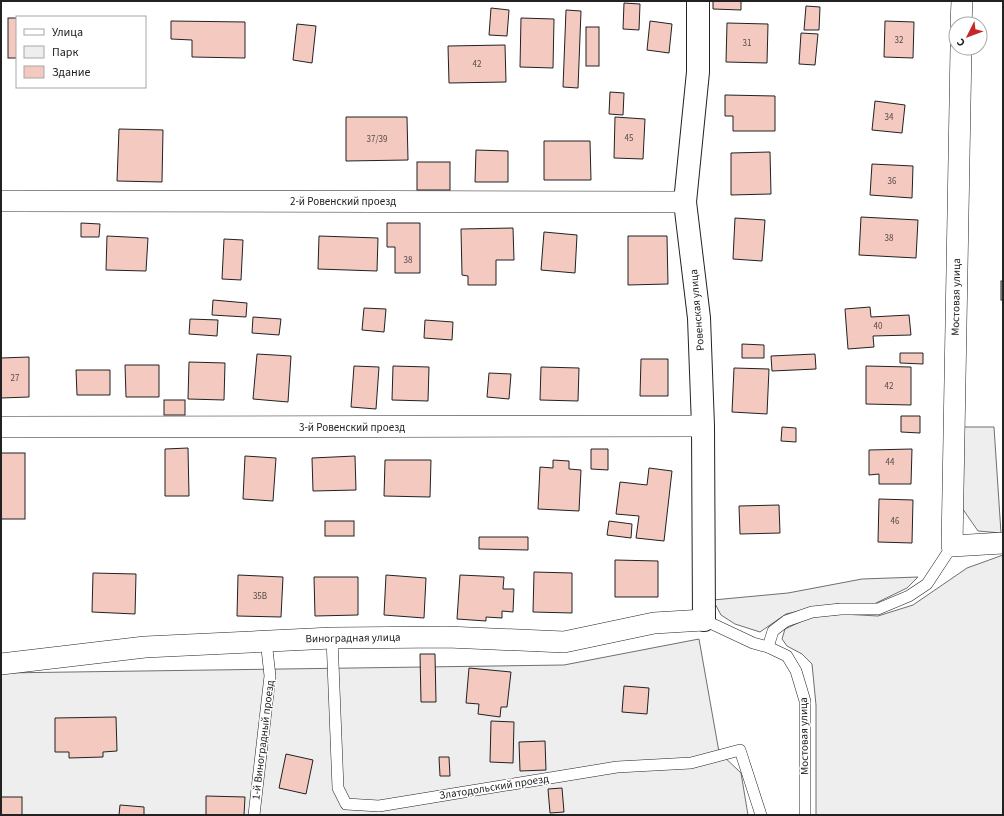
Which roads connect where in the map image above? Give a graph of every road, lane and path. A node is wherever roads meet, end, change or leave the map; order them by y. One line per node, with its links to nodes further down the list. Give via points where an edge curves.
1 (698, 1): 6 (street, Ровенская улица, via 698,72)
2 (962, 1): 3 (street)
3 (961, 16)
4 (961, 56): 10 (street, Мостовая улица)
5 (1, 201): 6 (street, 2-й Ровенский проезд)
6 (686, 202): 7 (street, Ровенская улица, via 699,318)
7 (703, 426): 8 (street, 3-й Ровенский проезд); 11 (street, Ровенская улица)
8 (1, 427)
9 (1003, 543): 10 (street)
10 (952, 546): 14 (lane, via 927,584 909,596 878,610 841,609 812,612 793,618 773,631)
11 (704, 620): 12 (street, Виноградная улица, via 654,623 564,642 447,637); 14 (lane, Мостовая улица)
12 (332, 638): 13 (street, Виноградная улица); 17 (lane, Златодольский проезд, via 338,788 346,804 379,806 617,767 691,763 740,750)
13 (266, 640): 15 (street, Виноградная улица, via 145,647); 16 (lane, 1-й Виноградный проезд, via 270,676)
14 (768, 646): 18 (lane, Мостовая улица, via 787,656 796,671 805,701)
15 (1, 664)
16 (254, 815)
17 (761, 815)
18 (804, 815)

